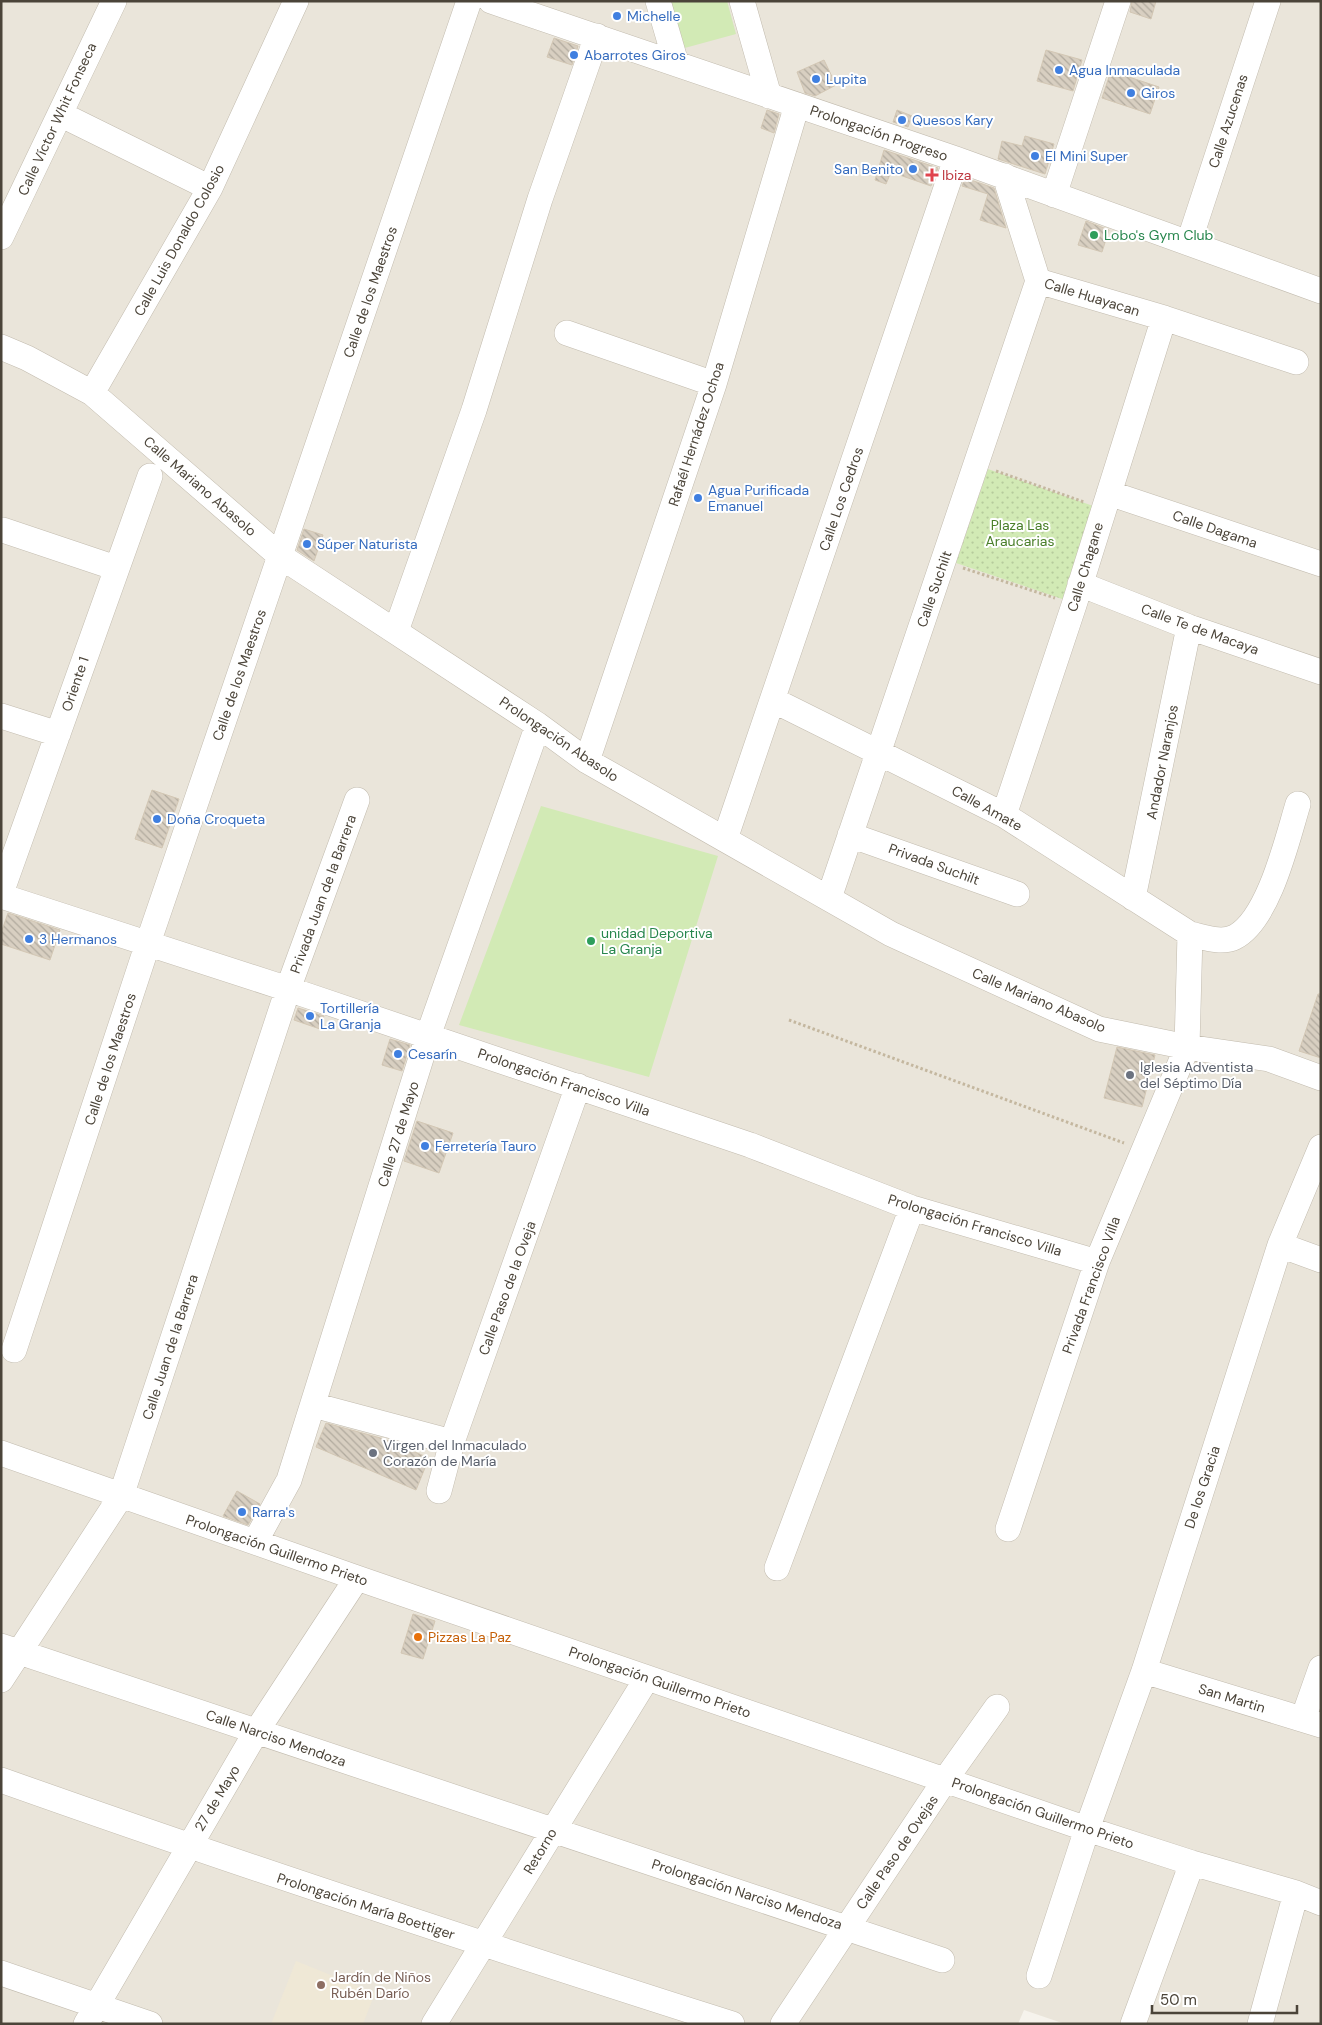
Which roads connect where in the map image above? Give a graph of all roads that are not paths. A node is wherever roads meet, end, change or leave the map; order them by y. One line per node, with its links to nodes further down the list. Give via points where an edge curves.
1 (114, 1): 13 (street, Calle Víctor Whit Fonseca)
2 (296, 1): 16 (street, Calle Luis Donaldo Colosio)
3 (469, 1): 31 (street, Calle de los Maestros)
4 (491, 1): 9 (street, Prolongación Progreso)
5 (658, 1): 10 (street)
6 (742, 1): 11 (street)
7 (1118, 1): 17 (street)
8 (1268, 1): 19 (street, Calle Azucenas)
9 (597, 36): 10 (street, Prolongación Progreso); 36 (street, via 540,199 474,410)
10 (676, 63): 11 (street, Prolongación Progreso)
11 (769, 96): 12 (street, Prolongación Progreso)
12 (797, 105): 14 (street, Prolongación Progreso); 26 (street, Rafaél Hernádez Ochoa)
13 (60, 114): 16 (street); 18 (street, Calle Víctor Whit Fonseca)
14 (956, 158): 15 (street, Prolongación Progreso); 38 (street, Calle Los Cedros)
15 (1005, 176): 17 (street, Prolongación Progreso); 20 (street, Calle Huayacan)
16 (210, 188): 27 (street, Calle Luis Donaldo Colosio)
17 (1054, 195): 19 (street, Prolongación Progreso)
18 (1, 237)
19 (1189, 242): 21 (street, Prolongación Progreso)
20 (1038, 281): 22 (street, Calle Huayacan); 42 (street, Calle Suchilt)
21 (1321, 290)
22 (1164, 318): 25 (street, Calle Huayacan); 29 (street, Calle Chagane)
23 (567, 333): 26 (street)
24 (1, 347): 27 (street, Calle Mariano Abasolo)
25 (1296, 362)
26 (714, 384): 43 (street, Rafaél Hernádez Ochoa)
27 (92, 392): 31 (street, Calle Mariano Abasolo)
28 (150, 476): 33 (street, Oriente 1)
29 (1106, 500): 32 (street, Calle Dagama); 34 (street, Calle Chagane)
30 (3, 530): 33 (street)
31 (280, 556): 36 (street, Calle Mariano Abasolo); 54 (street, Calle de los Maestros)
32 (1321, 564)
33 (116, 568): 41 (street, Oriente 1)
34 (1077, 595): 35 (street, Calle Te de Macaya); 46 (street, Calle Chagane)
35 (1189, 626): 37 (street, Calle Te de Macaya); 52 (street, Andador Naranjos)
36 (396, 631): 40 (street, Prolongación Abasolo)
37 (1321, 672)
38 (773, 700): 42 (street, Calle Amate); 48 (street, Calle Los Cedros)
39 (1, 716): 41 (street)
40 (538, 725): 43 (street, Prolongación Abasolo); 56 (street, Calle 27 de Mayo)
41 (58, 734): 50 (street, Oriente 1)
42 (880, 752): 46 (street, Calle Amate); 47 (street, Calle Suchilt)
43 (587, 761): 48 (street, Prolongación Abasolo)
44 (358, 800): 55 (street, Privada Juan de la Barrera)
45 (1298, 804): 53 (street, Calle Amate, via 1274,880 1254,921 1234,937 1216,941)
46 (1004, 815): 52 (street, Calle Amate)
47 (850, 835): 49 (street, Privada Suchilt); 51 (street, Calle Suchilt)
48 (725, 840): 51 (street, Prolongación Abasolo)
49 (1017, 894)
50 (1, 895): 54 (street, Prolongación Francisco Villa)
51 (830, 898): 57 (street, Calle Mariano Abasolo, via 891,934 1099,1029)
52 (1133, 898): 53 (street, Calle Amate)
53 (1190, 934): 57 (street)
54 (148, 944): 55 (street, Prolongación Francisco Villa); 65 (street, Calle de los Maestros)
55 (288, 989): 56 (street, Prolongación Francisco Villa); 70 (street, Calle Juan de la Barrera)
56 (428, 1036): 59 (street, Prolongación Francisco Villa); 66 (street, Calle 27 de Mayo)
57 (1187, 1047): 58 (street, Calle Mariano Abasolo, via 1270,1059); 64 (street, Privada Francisco Villa)
58 (1321, 1078)
59 (578, 1086): 61 (street, Prolongación Francisco Villa, via 750,1145); 67 (street, Calle Paso de la Oveja)
60 (1321, 1147): 62 (street, De los Gracia)
61 (912, 1208): 64 (street, Prolongación Francisco Villa); 73 (street)
62 (1280, 1245): 63 (street); 77 (street, De los Gracia)
63 (1321, 1260)
64 (1096, 1262): 71 (street, Privada Francisco Villa)
65 (14, 1350)
66 (313, 1405): 67 (street); 72 (street, Calle 27 de Mayo, via 289,1480)
67 (452, 1442): 69 (street, Calle Paso de la Oveja)
68 (1, 1453): 70 (street, Prolongación Guillermo Prieto)
69 (439, 1490)
70 (121, 1496): 72 (street, Prolongación Guillermo Prieto); 75 (street, Calle Juan de la Barrera)
71 (1008, 1530)
72 (255, 1542): 74 (street, Prolongación Guillermo Prieto)
73 (777, 1568)
74 (357, 1578): 78 (street, Prolongación Guillermo Prieto); 82 (street, 27 de Mayo)
75 (10, 1649): 79 (street, Calle Juan de la Barrera); 82 (street, Calle Narciso Mendoza)
76 (1321, 1668): 81 (street)
77 (1144, 1671): 81 (street, San Martin); 85 (street, De los Gracia)
78 (647, 1678): 84 (street, Prolongación Guillermo Prieto); 86 (street, Retorno)
79 (1, 1680)
80 (996, 1707): 84 (street, Calle Paso de Ovejas)
81 (1312, 1722)
82 (256, 1732): 86 (street, Calle Narciso Mendoza); 87 (street, 27 de Mayo)
83 (1, 1780): 87 (street, Prolongación María Boettiger)
84 (945, 1780): 85 (street, Prolongación Guillermo Prieto); 91 (street, Calle Paso de Ovejas)
85 (1088, 1829): 88 (street, Prolongación Guillermo Prieto); 95 (street, De los Gracia)
86 (552, 1831): 91 (street, Prolongación Narciso Mendoza); 92 (street, Retorno)
87 (188, 1847): 92 (street, Prolongación María Boettiger); 96 (street, 27 de Mayo)
88 (1192, 1863): 89 (street, Prolongación Guillermo Prieto); 101 (street)
89 (1296, 1893): 90 (street, Prolongación Guillermo Prieto); 102 (street)
90 (1321, 1903)
91 (847, 1927): 93 (street, Prolongación Narciso Mendoza); 100 (street, Calle Paso de Ovejas)
92 (484, 1945): 98 (street, Retorno); 99 (street, Prolongación María Boettiger)
93 (942, 1960)
94 (1, 1973): 96 (street)
95 (1039, 1976)
96 (91, 2015): 97 (street)
97 (150, 2024)
98 (434, 2024)
99 (732, 2024)
100 (783, 2024)
101 (1133, 2024)
102 (1260, 2024)

